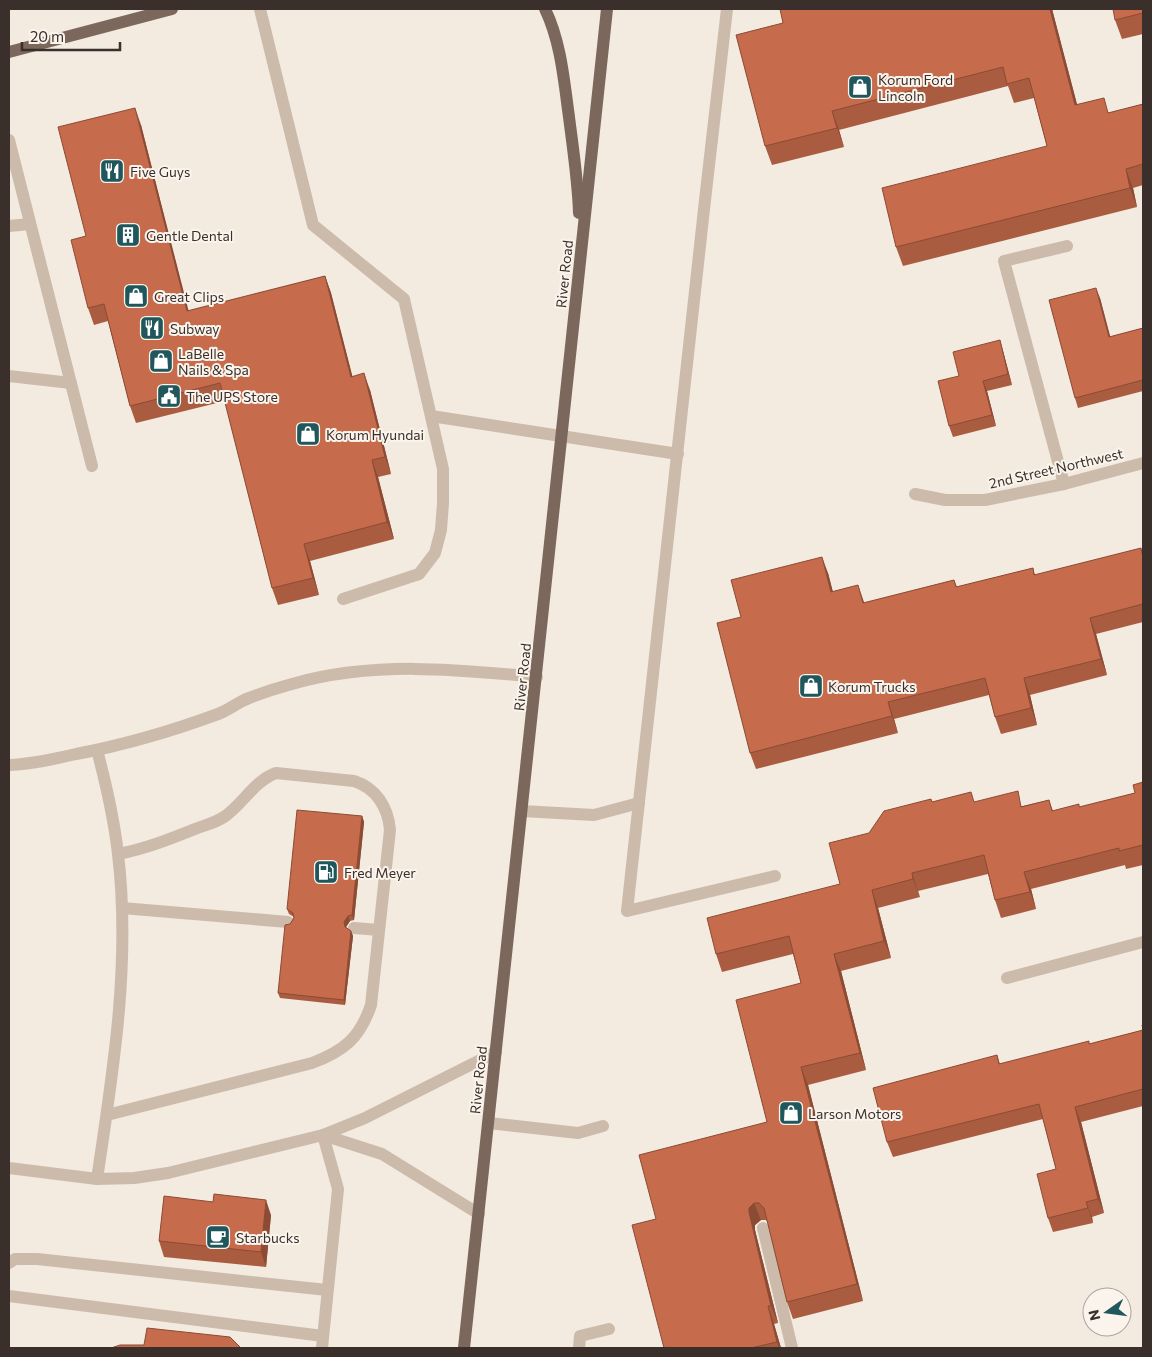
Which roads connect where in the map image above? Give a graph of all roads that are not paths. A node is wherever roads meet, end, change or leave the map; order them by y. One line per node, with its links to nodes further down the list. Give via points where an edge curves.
1 (172, 9): 6 (main road)
2 (260, 9): 14 (street, via 313,225 404,298)
3 (545, 9): 11 (main road, via 564,75)
4 (607, 9): 11 (main road, River Road)
5 (727, 9): 16 (street)
6 (9, 52)
7 (9, 140): 8 (street)
8 (30, 224): 9 (street); 13 (street)
9 (9, 226)
10 (1066, 246): 19 (street, via 1004,261)
11 (582, 251): 15 (main road, River Road)
12 (9, 376): 13 (street)
13 (71, 383): 18 (street)
14 (431, 416): 15 (street); 21 (street, via 444,483 435,553 419,574)
15 (562, 436): 16 (street); 22 (main road, River Road)
16 (678, 454): 25 (street)
17 (1143, 463): 19 (street, 2nd Street Northwest)
18 (92, 466)
19 (1064, 484): 20 (street, 2nd Street Northwest, via 985,500 945,500)
20 (915, 494)
21 (343, 599)
22 (536, 677): 23 (street, via 382,668 333,675 293,683 248,698 196,722); 26 (main road, River Road)
23 (97, 750): 24 (street); 27 (street)
24 (9, 765)
25 (639, 803): 26 (street, via 594,815); 28 (street, via 627,911)
26 (522, 811): 35 (main road, River Road)
27 (118, 854): 29 (street); 32 (street, via 151,846 222,818 260,782 276,773 354,781 373,791 389,821)
28 (775, 876)
29 (122, 908): 30 (street); 36 (street, via 120,986)
30 (288, 922)
31 (354, 928): 32 (street)
32 (379, 930): 36 (street, via 371,1005 362,1026 344,1048 312,1063)
33 (1143, 942): 34 (street)
34 (1007, 978)
35 (496, 1052): 37 (main road, River Road); 39 (street, via 365,1118)
36 (107, 1115): 41 (street)
37 (489, 1123): 38 (street, via 578,1133); 42 (main road, River Road)
38 (603, 1126)
39 (323, 1135): 41 (street, via 168,1173); 42 (street, via 382,1154); 45 (street, via 338,1189)
40 (9, 1168): 41 (street)
41 (97, 1179)
42 (479, 1214): 49 (main road, River Road)
43 (763, 1228): 51 (street)
44 (9, 1263): 45 (street, via 15,1259 36,1259)
45 (327, 1290): 48 (street)
46 (9, 1296): 48 (street)
47 (610, 1329): 50 (street, via 580,1336)
48 (322, 1342)
49 (464, 1348)
50 (579, 1348)
51 (792, 1348)

